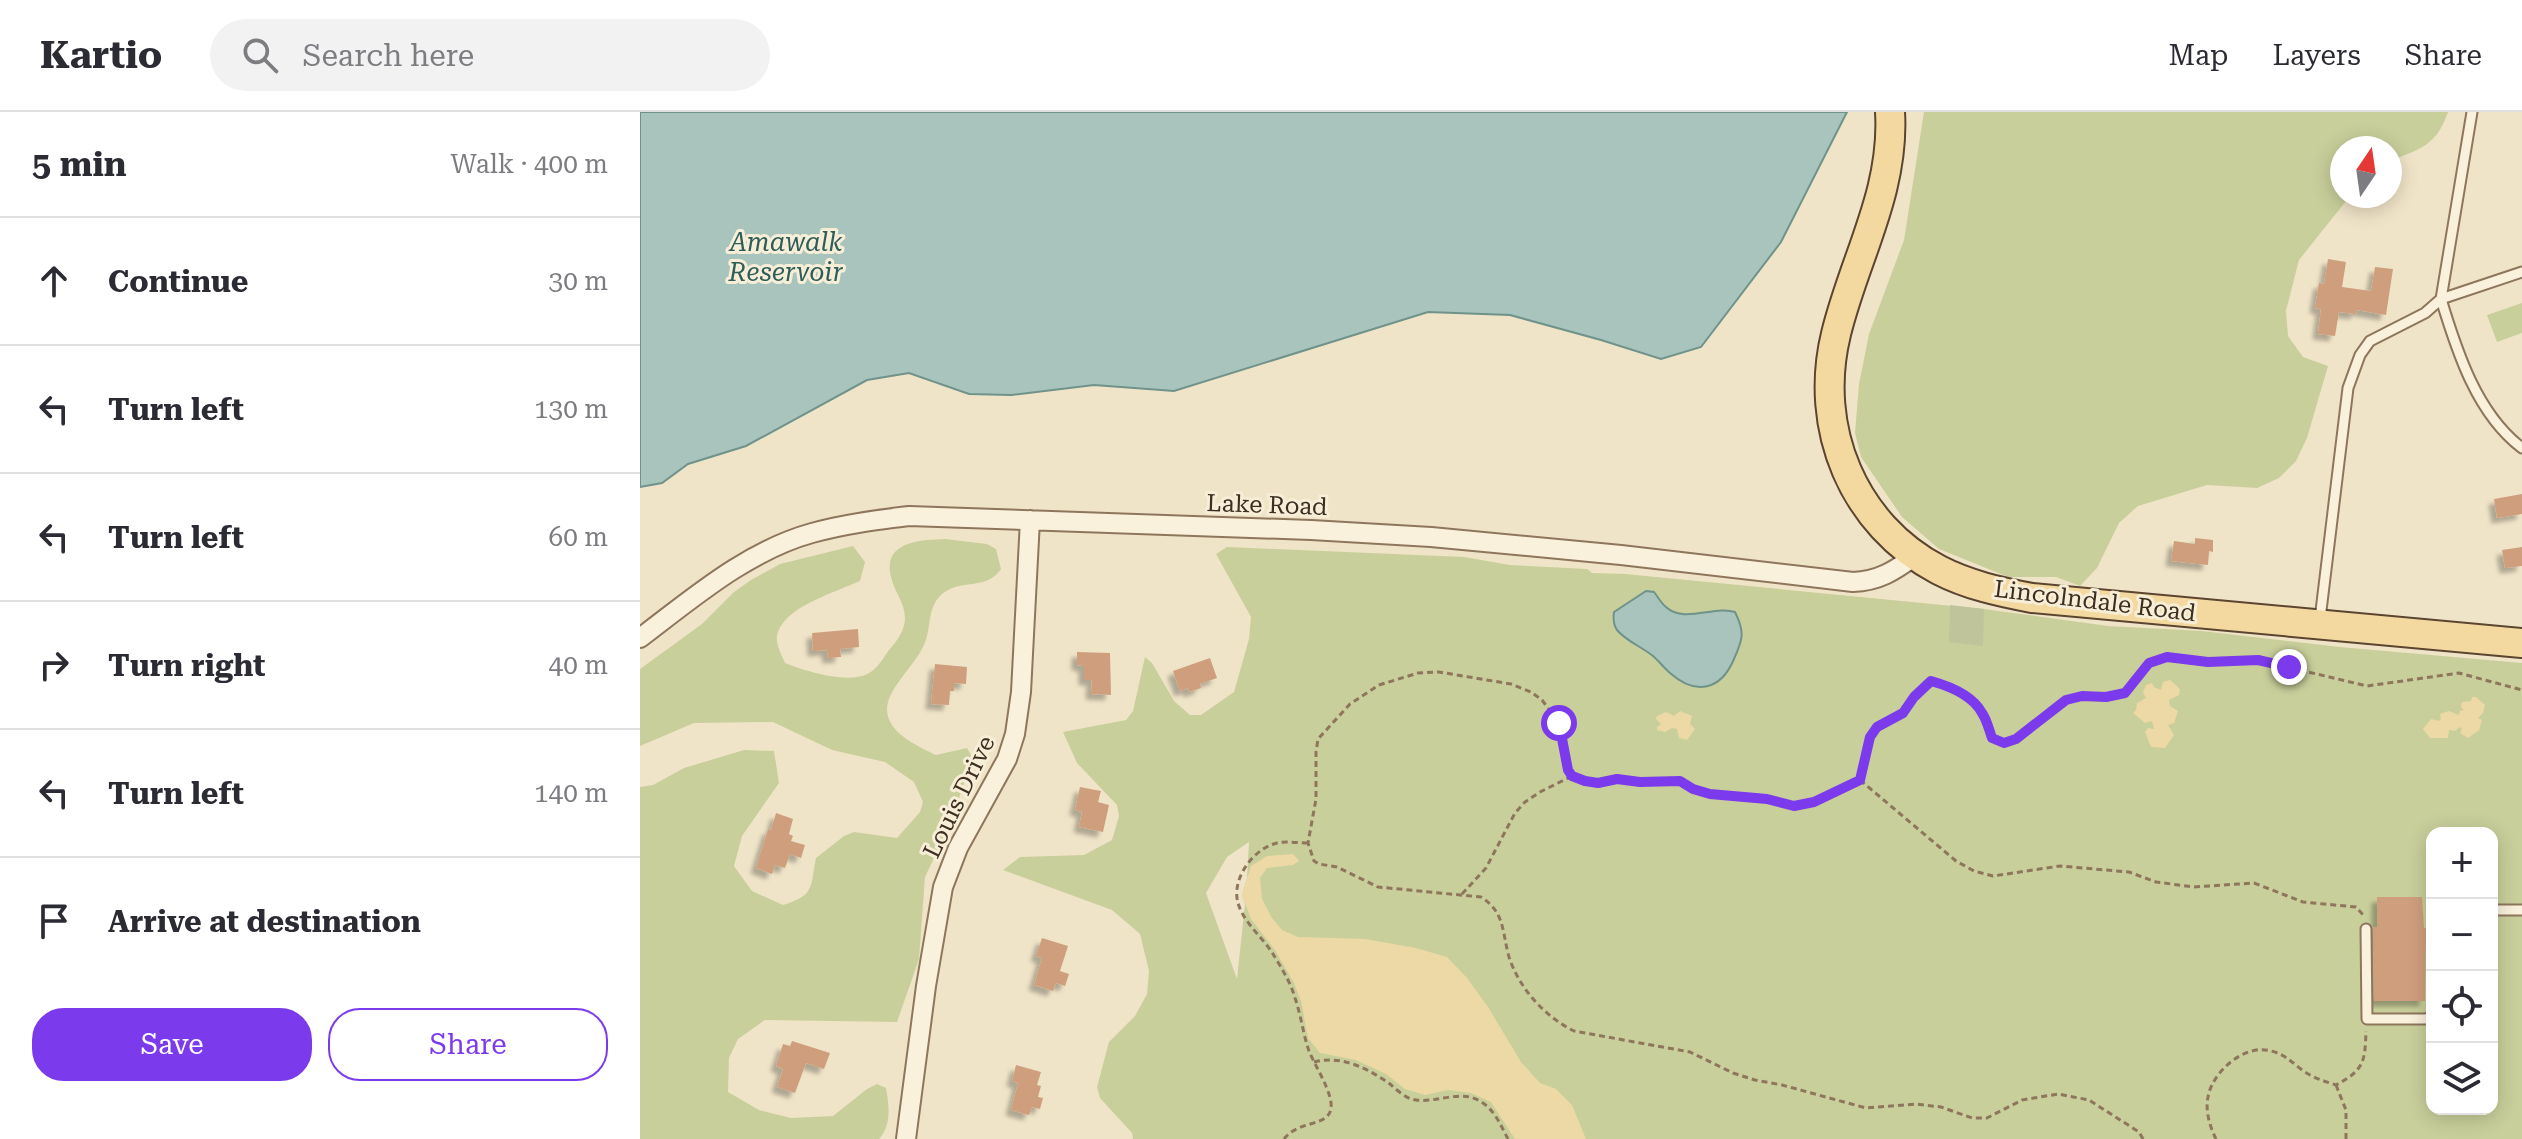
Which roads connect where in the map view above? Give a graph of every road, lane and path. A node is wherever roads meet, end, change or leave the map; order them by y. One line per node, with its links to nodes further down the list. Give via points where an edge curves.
1 (1890, 112): 7 (main road, Lincolndale Road, via 1886,175 1835,335 1829,400 1835,438 1862,503)
2 (2472, 112): 4 (lane)
3 (2522, 272): 4 (lane)
4 (2441, 299): 5 (lane, via 2480,400); 8 (lane, via 2370,341 2353,371)
5 (2522, 448)
6 (1030, 520): 7 (street, Lake Road, via 1431,537 1853,582 1883,577); 9 (street, Lake Road, via 909,516 810,533 756,556); 23 (street, Louis Drive, via 1015,734 943,887)
7 (1915, 556): 8 (main road, Lincolndale Road, via 1971,584 2032,598)
8 (2320, 625): 10 (main road, Lincolndale Road)
9 (640, 638)
10 (2522, 643)
11 (2522, 690): 13 (path, via 2459,673 2367,686 2258,660 2167,657 2149,663 2125,693 2066,700 2004,743 1992,738 1982,711 1969,698 1931,681 1903,713 1877,727)
12 (1572, 776): 13 (path, via 1598,783 1680,781 1710,794 1794,806); 14 (path, via 1559,723 1531,692 1455,674 1418,673 1367,691 1318,739); 15 (path, via 1525,802 1486,868)
13 (1860, 780): 18 (path, via 1974,871 1993,876 2081,867 2194,887 2254,883 2303,902 2356,907)
14 (1308, 843): 15 (path, via 1319,864 1378,887); 21 (path, via 1266,847 1243,870 1237,899 1294,994)
15 (1462, 894): 26 (path, via 1493,905 1510,961 1525,987 1558,1023 1574,1031 1690,1052 1733,1073 1866,1108 1916,1104 1987,1118 2022,1100 2073,1096 2089,1100)
16 (2498, 910): 17 (lane)
17 (2522, 910)
18 (2366, 929): 19 (lane)
19 (2367, 1019): 20 (lane); 22 (path, via 2362,1063 2354,1076)
20 (2426, 1019)
21 (1314, 1062): 24 (path, via 1329,1093 1329,1116 1290,1131); 25 (path, via 1330,1058 1356,1065 1415,1100 1476,1098 1492,1109)
22 (2336, 1085): 27 (path, via 2318,1080 2287,1057 2251,1051 2216,1077 2208,1097); 28 (path, via 2346,1110)
23 (906, 1139)
24 (1284, 1139)
25 (1508, 1139)
26 (2143, 1139)
27 (2216, 1139)
28 (2346, 1139)

